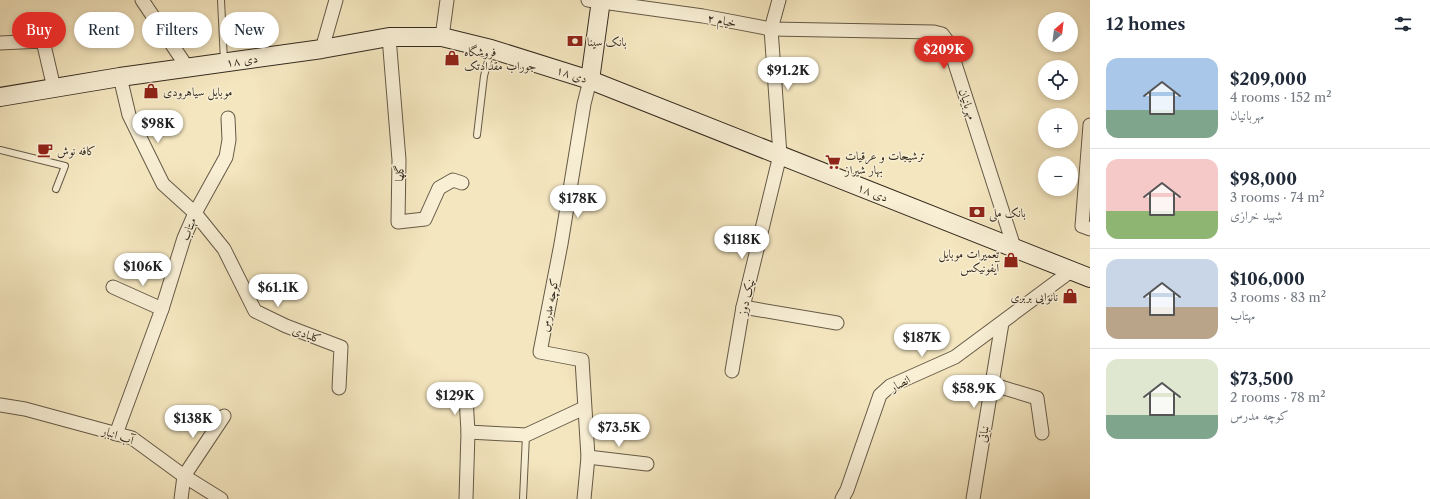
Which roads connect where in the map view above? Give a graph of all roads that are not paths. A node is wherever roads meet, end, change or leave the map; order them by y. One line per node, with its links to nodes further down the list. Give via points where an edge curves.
1 (142, 0): 14 (street)
2 (222, 0): 13 (lane)
3 (336, 0): 11 (street)
4 (447, 0): 9 (street)
5 (597, 0): 7 (street, خیام ۲); 16 (main road)
6 (779, 0): 7 (street, نیک دوز)
7 (771, 29): 24 (street, نیک دوز); 29 (street, مهربانیان, via 942,34 948,42)
8 (389, 37): 9 (main road, ۱۸ دی); 11 (main road, ۱۸ دی); 25 (street, گلها, via 399,160 398,222 425,219 439,188 453,180)
9 (442, 37): 12 (main road, ۱۸ دی)
10 (0, 43): 17 (street, via 43,41)
11 (322, 49): 13 (main road, ۱۸ دی)
12 (491, 49): 16 (main road, ۱۸ دی); 21 (lane, via 484,76)
13 (224, 62): 14 (main road, ۱۸ دی)
14 (187, 67): 15 (main road, ۱۸ دی)
15 (120, 77): 17 (main road, ۱۸ دی); 27 (street, via 130,115 163,184)
16 (590, 80): 24 (main road, ۱۸ دی); 42 (street, کوچه مدرس, via 540,352 582,360)
17 (54, 88): 18 (main road, ۱۸ دی)
18 (0, 97)
19 (228, 118): 27 (street, مهتاب, via 229,140 226,157)
20 (1090, 124): 22 (street)
21 (477, 135)
22 (1089, 145): 28 (street, via 1082,226)
23 (0, 150): 26 (lane, via 65,166)
24 (780, 155): 29 (main road, ۱۸ دی); 33 (street, نیک دوز)
25 (462, 183)
26 (56, 189)
27 (195, 213): 34 (street, مهتاب, via 184,238); 39 (street, کلبادی, via 224,249 255,311 341,347)
28 (1090, 229)
29 (1014, 247): 30 (main road, ۱۸ دی)
30 (1071, 271): 31 (main road, ۱۸ دی); 35 (street, انصار)
31 (1090, 278)
32 (113, 287): 34 (street)
33 (743, 306): 36 (street); 37 (street, نیک دوز)
34 (162, 310): 46 (street, مهتاب)
35 (1002, 322): 38 (street, نباتی); 56 (street, انصار, via 955,357 890,386 880,395)
36 (837, 323)
37 (732, 371)
38 (991, 384): 45 (street, via 1037,398); 57 (street, نباتی)
39 (339, 388)
40 (466, 398): 44 (street)
41 (0, 405): 46 (street, آب انبار, via 25,409)
42 (584, 408): 47 (street); 48 (street, کوچه مدرس)
43 (224, 416): 50 (street)
44 (468, 432): 47 (street); 53 (street)
45 (1042, 433)
46 (116, 434): 50 (street, آب انبار, via 132,438)
47 (526, 435): 54 (lane)
48 (588, 457): 49 (street); 55 (street, کوچه مدرس)
49 (647, 464)
50 (184, 476): 51 (street); 52 (street, آب انبار)
51 (181, 499)
52 (221, 499)
53 (466, 499)
54 (523, 499)
55 (584, 499)
56 (842, 499)
57 (973, 499)

